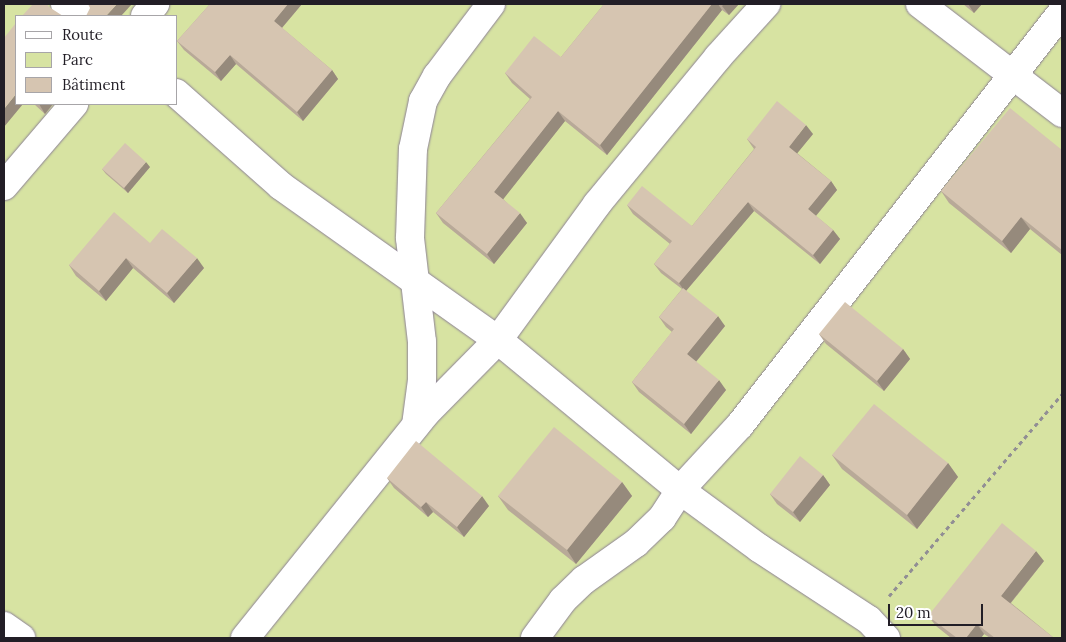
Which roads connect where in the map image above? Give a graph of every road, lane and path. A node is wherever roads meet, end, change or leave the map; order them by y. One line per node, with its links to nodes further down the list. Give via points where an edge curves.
1 (65, 4): 7 (street)
2 (155, 4): 8 (street)
3 (491, 4): 14 (street, via 423,100 413,149 409,194)
4 (766, 4): 15 (street, via 712,64 598,204)
5 (920, 4): 9 (street)
6 (1062, 12): 9 (street)
7 (80, 15)
8 (146, 15)
9 (1011, 76): 12 (street); 18 (street, via 740,425)
10 (178, 95): 14 (street, via 281,186)
11 (73, 105): 13 (street)
12 (1062, 113)
13 (4, 186)
14 (413, 278): 15 (street); 17 (street, via 420,306 422,342 422,380)
15 (498, 340): 17 (street, via 455,380); 18 (street)
16 (1062, 394): 20 (path)
17 (416, 425): 22 (street)
18 (680, 490): 20 (street); 23 (street, via 662,518 636,543 584,580 563,600)
19 (4, 626): 21 (street)
20 (870, 632)
21 (21, 638)
22 (245, 638)
23 (535, 638)

